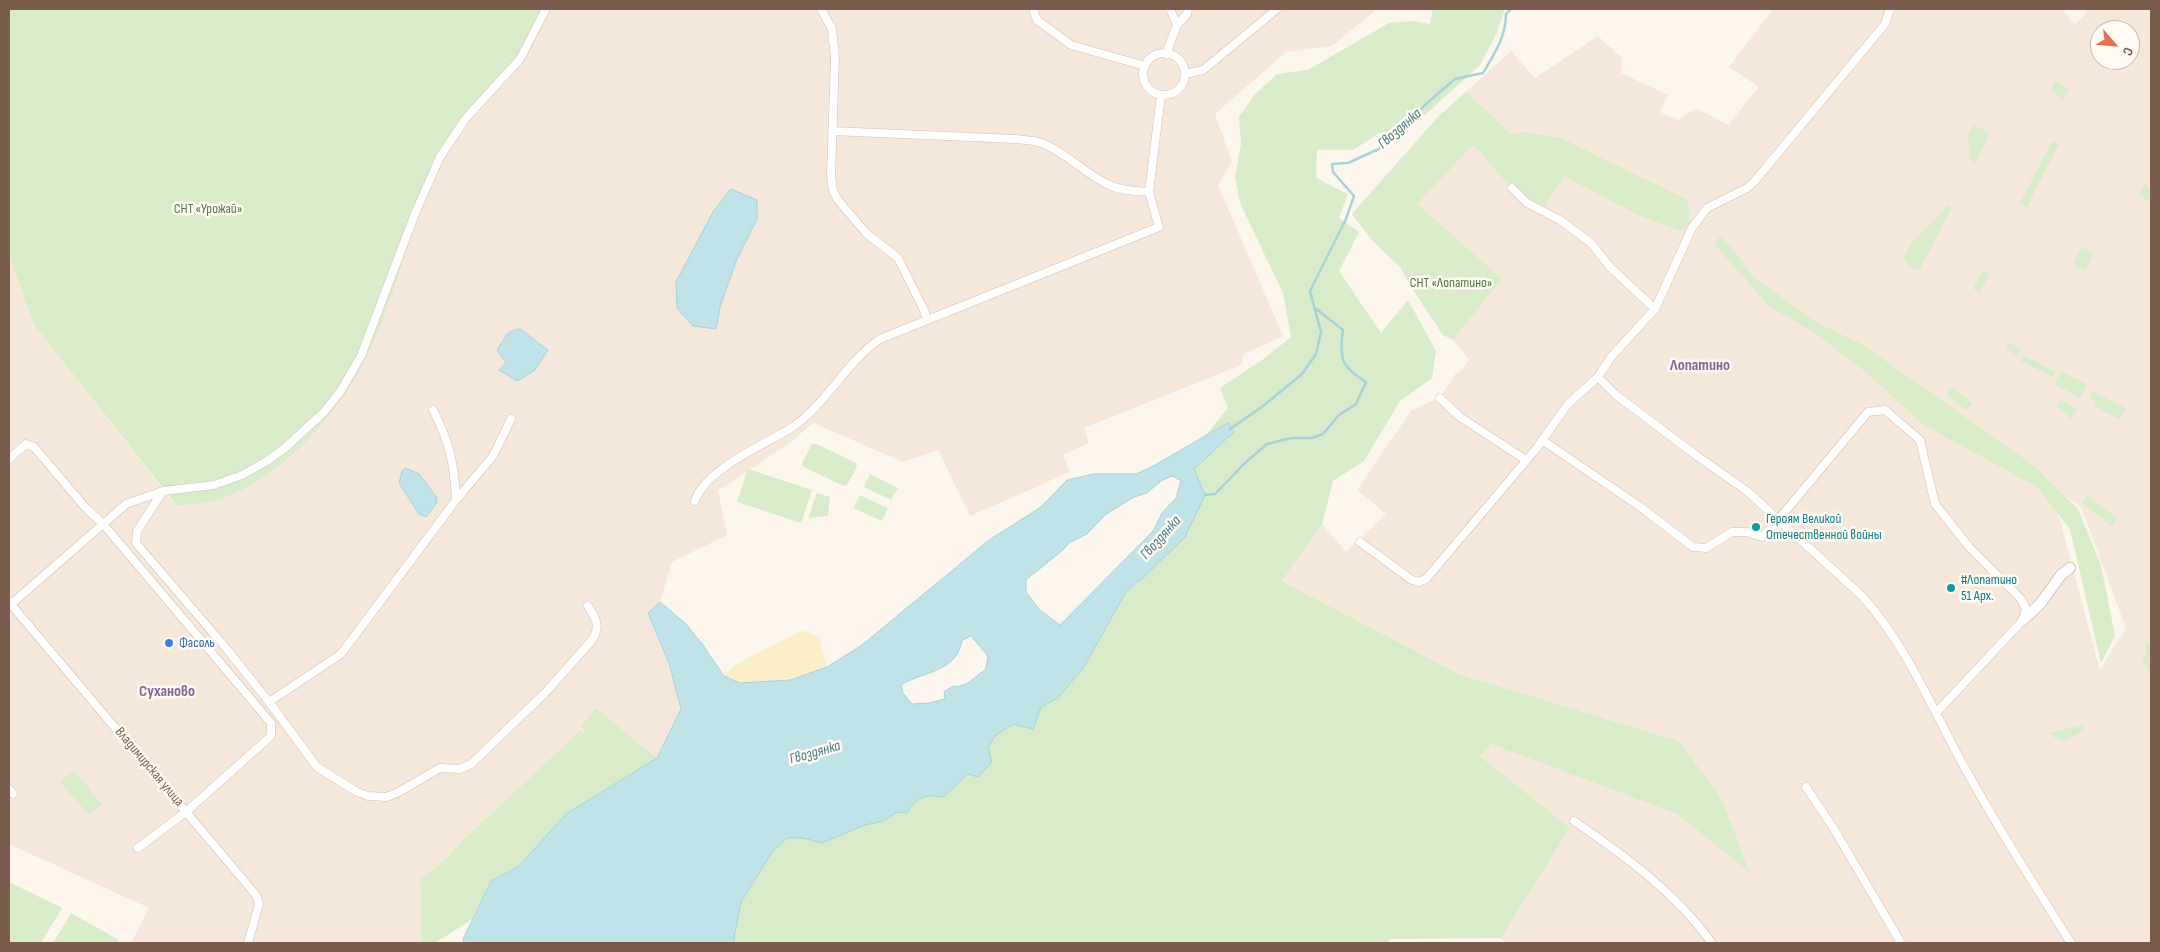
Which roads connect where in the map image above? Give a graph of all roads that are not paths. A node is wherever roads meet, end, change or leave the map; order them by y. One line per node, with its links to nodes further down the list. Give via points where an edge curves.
1 (546, 9): 25 (street, via 520,59 466,118 440,157 416,211 371,334 340,392 307,429 259,466 214,485)
2 (821, 9): 13 (street, via 832,29 835,58)
3 (1035, 9): 10 (street, via 1037,20 1071,45)
4 (1170, 9): 8 (street)
5 (1188, 9): 8 (street)
6 (1277, 9): 11 (street, via 1203,70)
7 (1890, 9): 16 (street, via 1884,24 1754,182 1702,212)
8 (1177, 25): 9 (street)
9 (1166, 54): 10 (street, via 1154,56); 11 (street, via 1176,57)
10 (1145, 66): 12 (street, via 1145,83 1150,90)
11 (1185, 74): 12 (street, via 1181,87 1174,93)
12 (1161, 95): 15 (street)
13 (832, 131): 15 (street, via 1040,142 1112,187); 17 (street, via 832,191 866,233 898,258)
14 (1512, 188): 16 (street, via 1527,203 1560,220 1591,243 1610,267)
15 (1149, 192): 17 (street, via 1159,226)
16 (1655, 309): 18 (street, via 1611,357)
17 (927, 320): 27 (street, via 869,346 807,414 792,427 716,474 697,493)
18 (1598, 377): 22 (street, via 1568,404); 28 (street, via 1616,396 1747,491)
19 (1440, 398): 24 (street, via 1460,417)
20 (433, 410): 26 (street, via 448,442)
21 (511, 419): 26 (street, via 493,456)
22 (1542, 440): 24 (street); 28 (street, via 1693,547 1706,548 1732,532 1762,537)
23 (9, 459): 29 (street, via 26,444 34,447)
24 (1526, 460): 30 (street, via 1426,579 1412,580)
25 (163, 491): 29 (street, via 126,504); 35 (street, via 137,531 136,543)
26 (456, 500): 35 (street, via 341,654)
27 (694, 501)
28 (1779, 519): 34 (street, via 1868,412 1885,410 1920,440 1935,504 1970,548 2020,600 2026,609); 36 (street, via 1878,614 1910,662)
29 (104, 525): 32 (street); 38 (street, via 271,723 271,736)
30 (1360, 542)
31 (2070, 568): 34 (street)
32 (10, 604): 38 (street, Владимирская улица)
33 (588, 606): 35 (street, via 598,624 592,640 546,692 481,756 460,769 440,768 386,797 357,792 317,766)
34 (2023, 620): 36 (street)
35 (269, 702)
36 (1936, 713): 44 (street, via 2006,839)
37 (1806, 787): 43 (street, via 1837,833)
38 (187, 811): 40 (street); 41 (street, Владимирская улица, via 256,895 259,904)
39 (1574, 821): 42 (street, via 1654,880)
40 (138, 848)
41 (248, 943)
42 (1712, 943)
43 (1901, 943)
44 (2071, 943)

